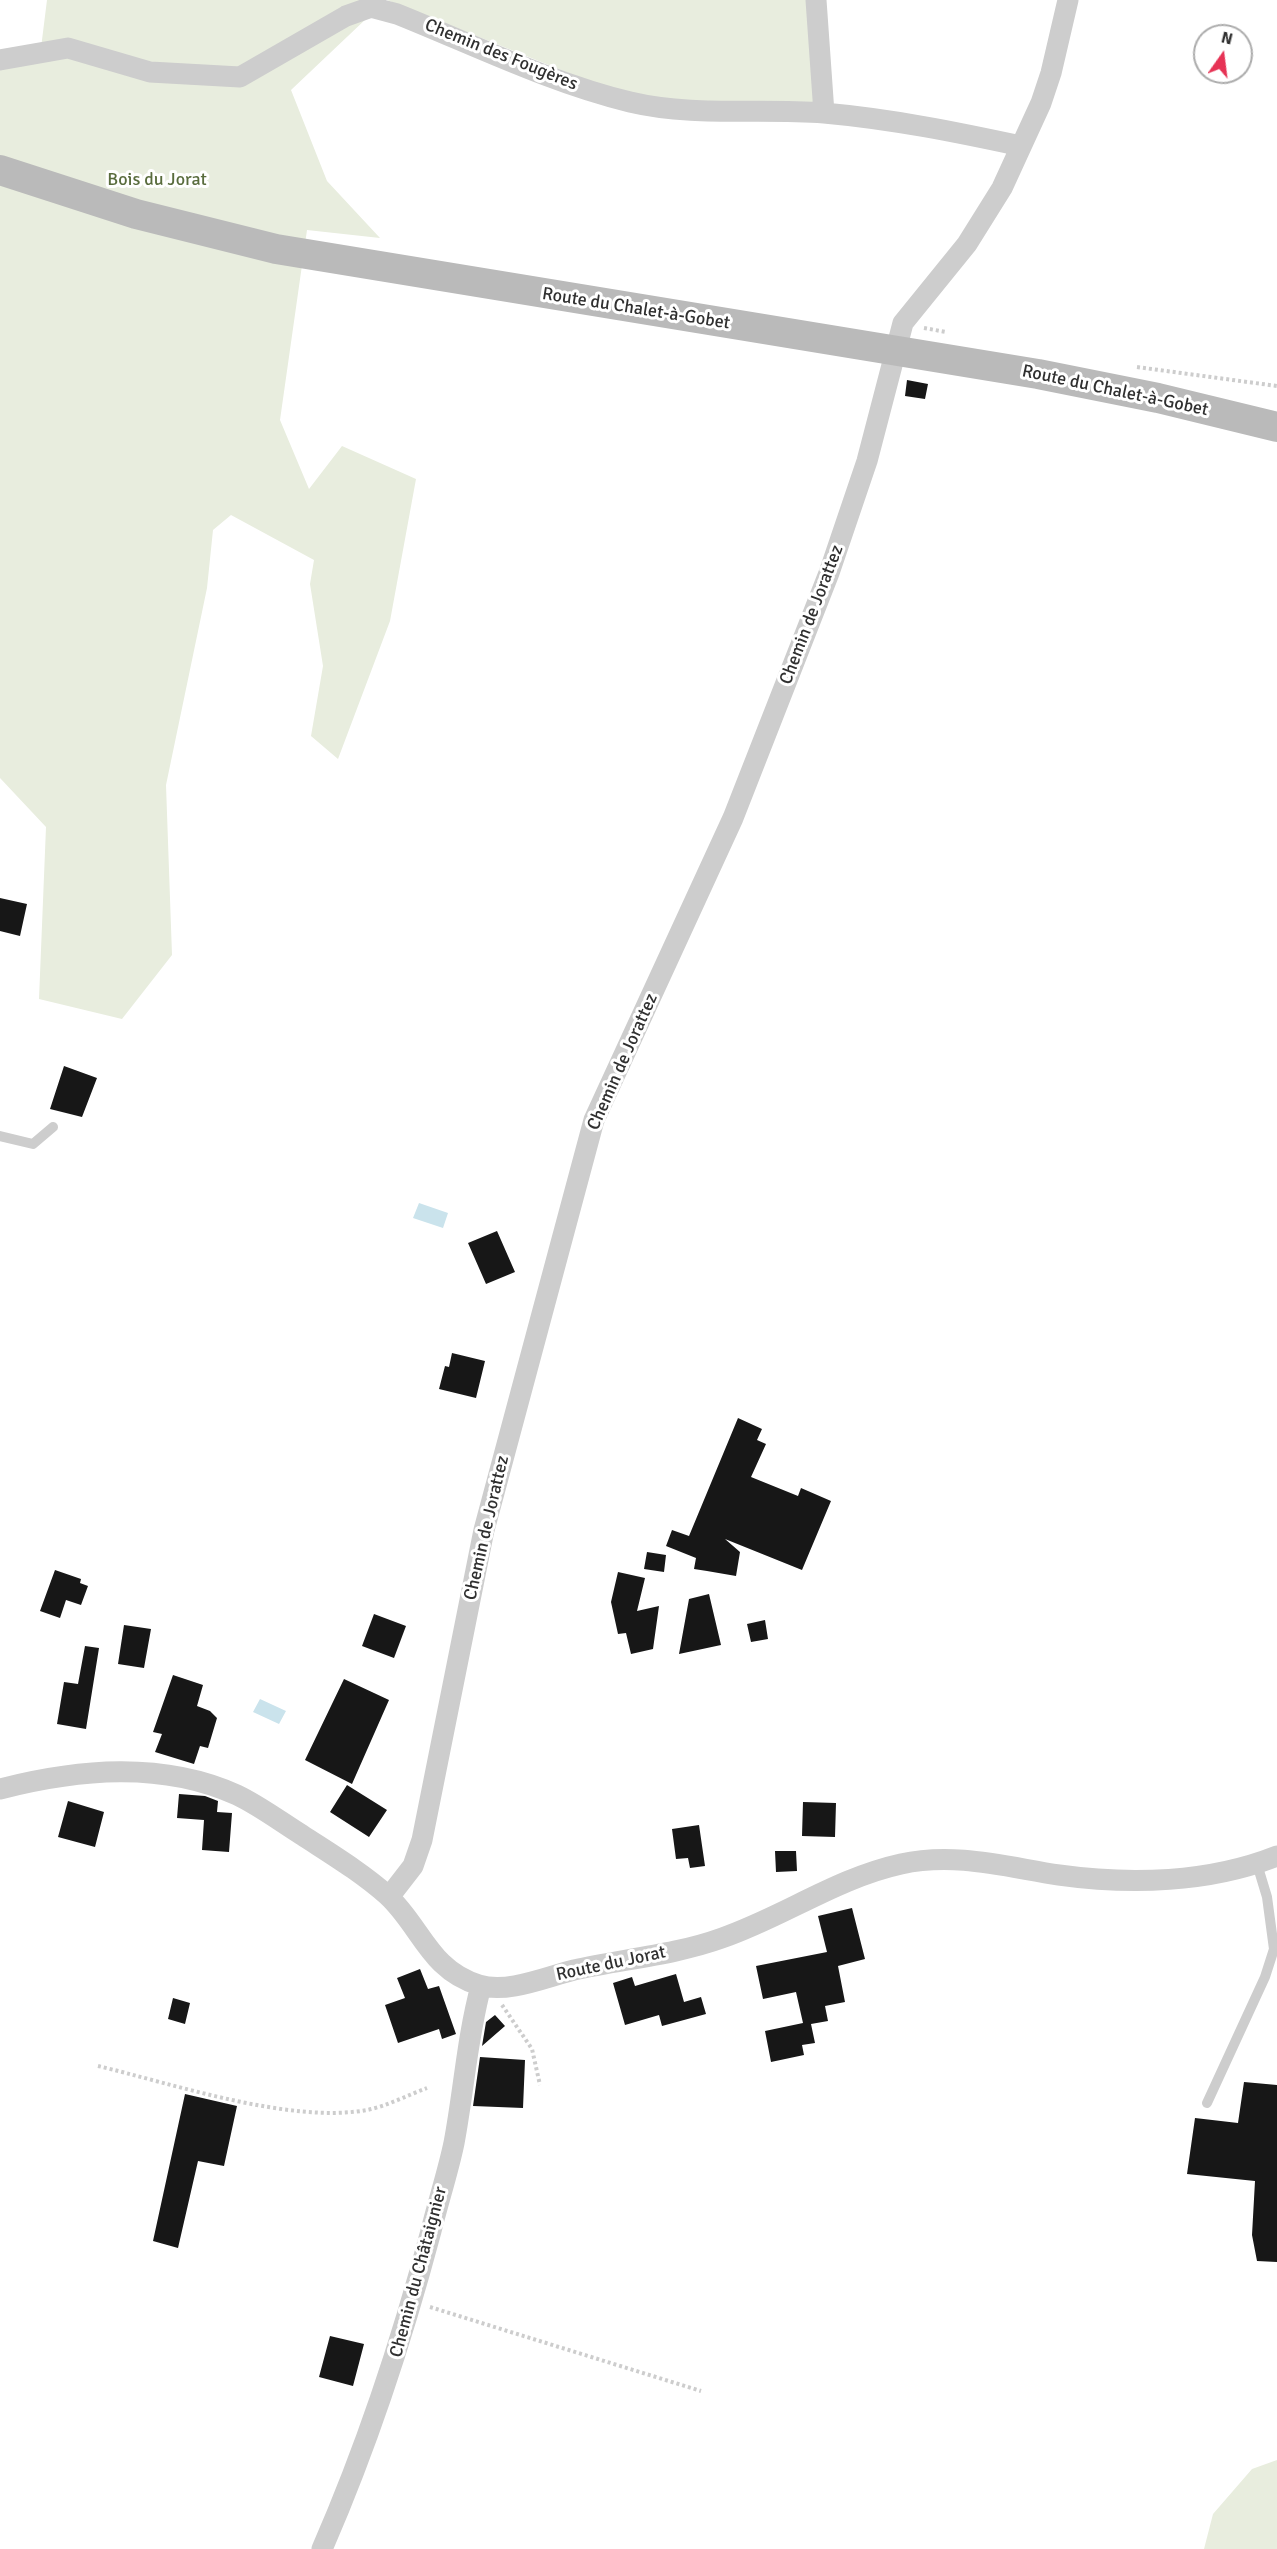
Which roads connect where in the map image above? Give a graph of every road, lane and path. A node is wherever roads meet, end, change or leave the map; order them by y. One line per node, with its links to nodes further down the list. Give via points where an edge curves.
1 (816, 0): 4 (street)
2 (1068, 0): 5 (street, Chemin de Jorattez, via 1051,73)
3 (0, 60): 4 (street, Chemin des Fougères, via 68,48 150,72 240,77 317,31 371,7 582,88 631,102 680,110)
4 (824, 113): 5 (street, Chemin des Fougères, via 933,128)
5 (1021, 146): 7 (street, Chemin de Jorattez, via 986,217 908,315)
6 (0, 170): 7 (main road, Route du Chalet-à-Gobet, via 136,214 276,249)
7 (896, 351): 8 (main road, Route du Chalet-à-Gobet, via 1117,389); 13 (street, Chemin de Jorattez, via 855,502 733,818 594,1120 484,1530 422,1840 413,1866)
8 (1277, 427)
9 (53, 1127): 10 (lane, via 33,1144)
10 (0, 1136)
11 (0, 1789): 13 (street, via 98,1771 169,1775 219,1788 304,1836)
12 (1267, 1860): 14 (street, Route du Jorat, via 1164,1880 1114,1880 982,1861 920,1860 856,1878 702,1945); 18 (lane, via 1274,1949)
13 (389, 1897): 14 (street, via 437,1959 455,1974)
14 (489, 1986): 16 (path, via 532,2049); 19 (street, Chemin du Châtaignier, via 470,2029 454,2143)
15 (98, 2066): 17 (path, via 270,2108 331,2113 368,2110)
16 (540, 2085)
17 (427, 2088)
18 (1207, 2103)
19 (412, 2301): 20 (path); 21 (street, Chemin du Châtaignier, via 354,2477)
20 (701, 2391)
21 (322, 2549)

